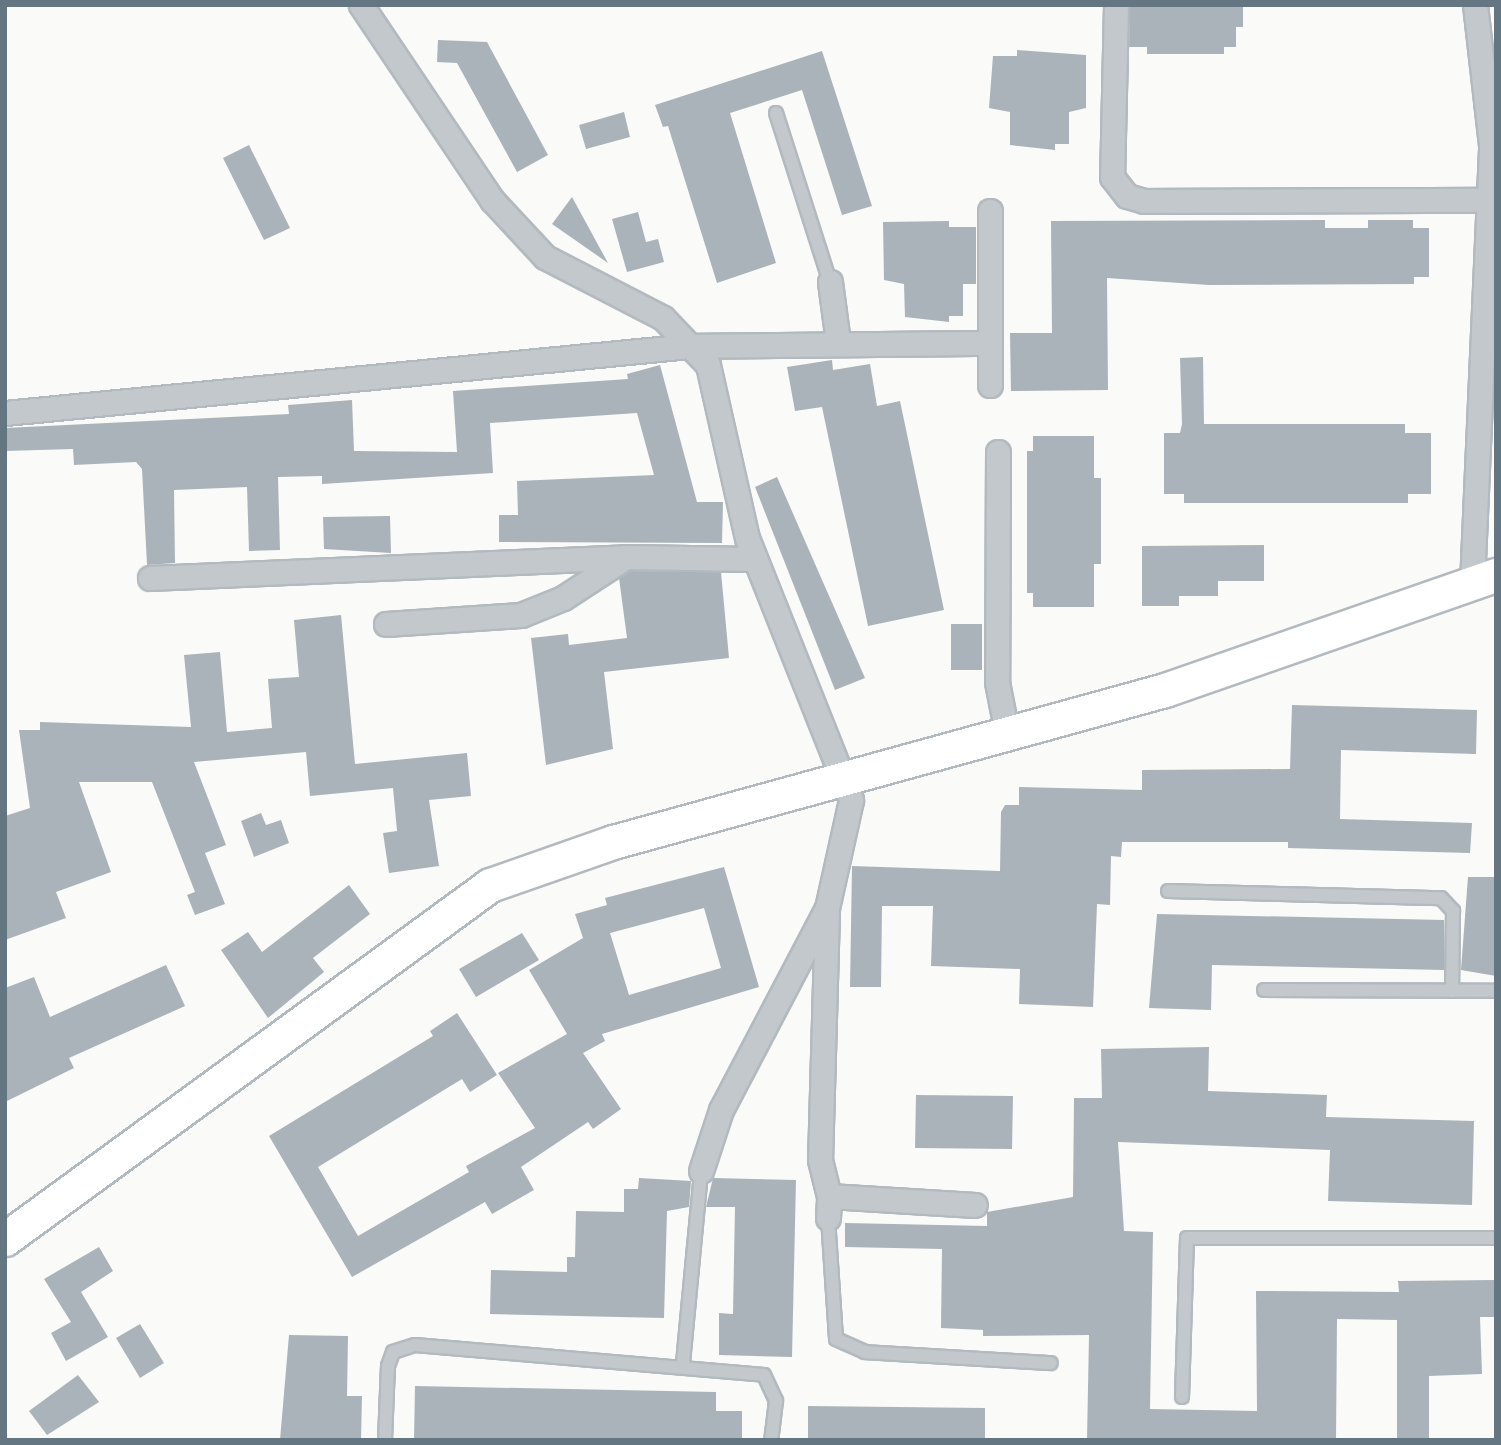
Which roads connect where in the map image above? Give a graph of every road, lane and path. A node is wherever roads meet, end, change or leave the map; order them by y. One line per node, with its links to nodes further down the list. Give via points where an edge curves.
1 (361, 5): 10 (street, via 492,200 545,257 663,318)
2 (1116, 5): 5 (street, via 1112,177 1127,195 1144,201)
3 (1475, 5): 5 (street, via 1491,145)
4 (776, 113): 7 (lane)
5 (1488, 200): 17 (street)
6 (990, 211): 9 (street)
7 (830, 282): 8 (street)
8 (838, 342): 9 (street); 10 (street)
9 (990, 343): 11 (street)
10 (690, 346): 12 (street); 15 (street, via 708,365)
11 (990, 386)
12 (5, 413)
13 (998, 452): 19 (street, via 997,682)
14 (625, 557): 15 (street); 16 (street); 18 (street, via 563,598 521,615)
15 (755, 559): 20 (street)
16 (150, 578)
17 (1484, 579): 19 (main road, via 1165,690)
18 (386, 624)
19 (1007, 733): 20 (main road)
20 (842, 778): 22 (street, via 851,800); 30 (main road, via 543,863 490,886)
21 (1168, 891): 24 (lane, via 1441,898 1453,911)
22 (827, 908): 26 (street, via 721,1110); 28 (street, via 820,1160)
23 (1264, 990): 24 (lane)
24 (1452, 991): 25 (lane)
25 (1496, 991)
26 (701, 1171): 31 (lane)
27 (975, 1205): 28 (street)
28 (828, 1207): 32 (lane, via 836,1339 865,1352)
29 (1496, 1238): 33 (lane, via 1187,1238)
30 (5, 1239)
31 (682, 1363): 34 (lane, via 415,1345 393,1352 388,1366); 35 (lane, via 764,1375 776,1401)
32 (1051, 1363)
33 (1182, 1397)
34 (385, 1440)
35 (771, 1440)

